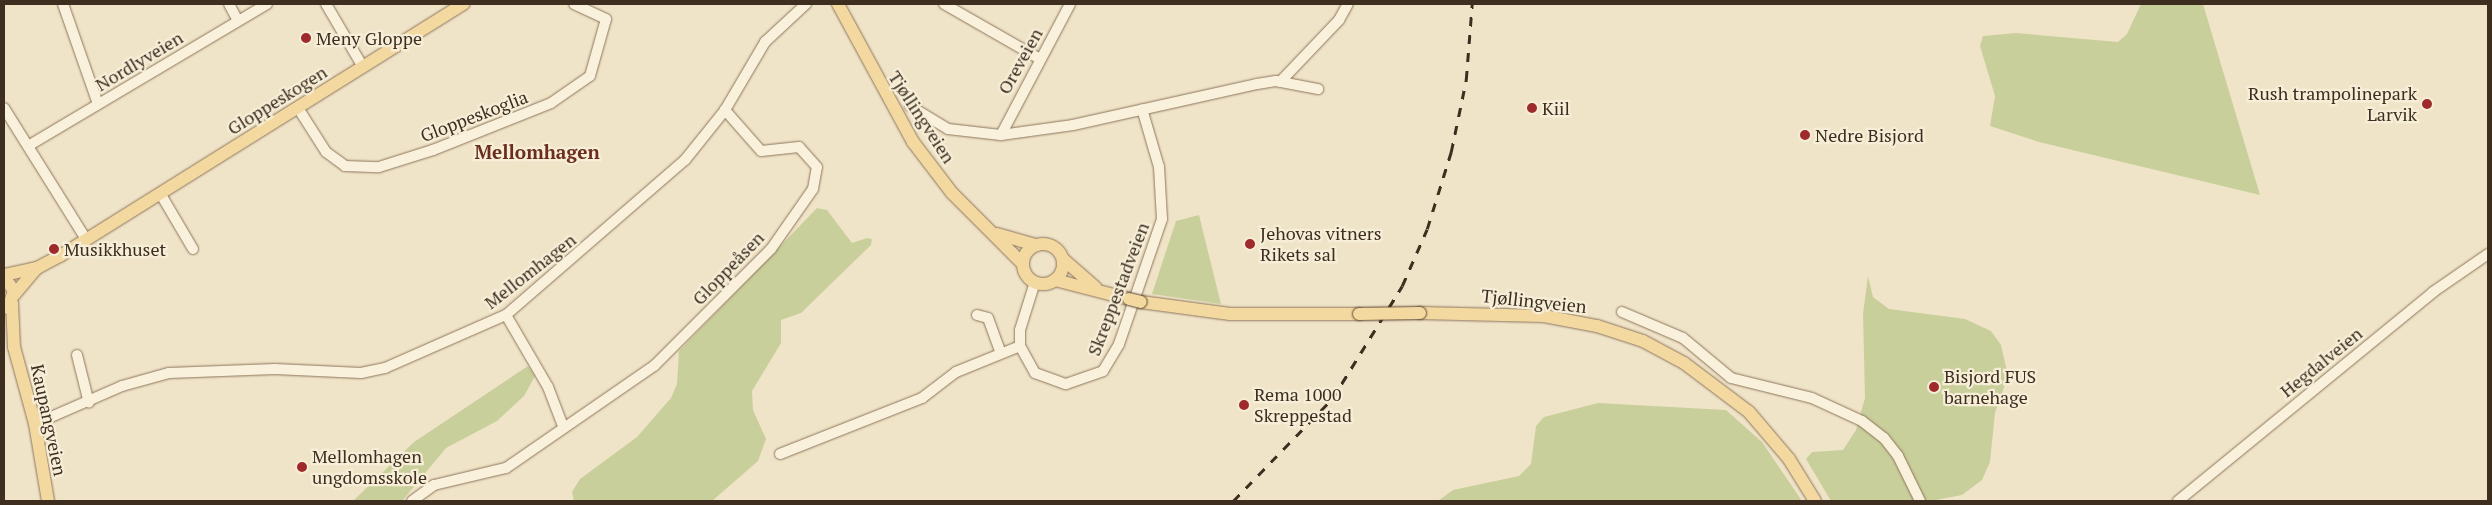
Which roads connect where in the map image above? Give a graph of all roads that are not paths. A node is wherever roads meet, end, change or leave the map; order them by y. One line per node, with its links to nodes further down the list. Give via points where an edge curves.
1 (64, 4): 17 (street)
2 (230, 4): 12 (street)
3 (267, 4): 12 (street, Nordlyveien)
4 (326, 4): 14 (street)
5 (464, 4): 14 (main road, Gloppeskogen)
6 (574, 4): 20 (street, Gloppeskoglia, via 606,19 593,68 583,83 551,103 433,150 379,167 345,166 326,152)
7 (806, 4): 22 (street, Mellomhagen, via 765,42)
8 (838, 4): 26 (main road, Tjøllingveien, via 912,142 952,193)
9 (944, 4): 13 (street)
10 (1070, 4): 13 (street, Oreveien)
11 (1348, 4): 15 (street, via 1339,20)
12 (238, 21): 17 (street, Nordlyveien)
13 (1040, 59): 23 (street, Oreveien)
14 (363, 66): 20 (main road, Gloppeskogen)
15 (1280, 82): 16 (street); 21 (street)
16 (1318, 88)
17 (98, 104): 24 (street, Nordlyveien)
18 (910, 106): 23 (street, via 948,129)
19 (4, 108): 24 (street)
20 (298, 108): 25 (main road, Gloppeskogen)
21 (1142, 109): 23 (street); 43 (street, Skreppestadveien, via 1159,167 1162,219 1112,360 1093,377 1057,383 1035,373)
22 (725, 110): 40 (street, Mellomhagen, via 678,167); 49 (street, Gloppeåsen, via 761,151 792,147 805,150 818,167 813,189 771,249 654,366)
23 (1001, 135)
24 (28, 146): 27 (street)
25 (160, 193): 27 (main road, Gloppeskogen); 29 (street)
26 (997, 234): 28 (main road, Tjøllingveien); 32 (main road, Tjøllingveien)
27 (86, 239): 33 (main road, Gloppeskogen)
28 (1036, 245): 31 (main road, via 1052,246); 32 (main road, via 1027,252)
29 (193, 249)
30 (2488, 254): 55 (street, Hegdalveien, via 2433,292)
31 (1063, 259): 35 (main road); 37 (main road)
32 (1023, 264): 36 (main road)
33 (38, 268): 34 (main road, Gloppeskogen); 38 (main road, Gloppeskogen)
34 (4, 276): 38 (main road)
35 (1055, 280): 36 (main road); 37 (main road)
36 (1035, 282): 43 (street, via 1020,330)
37 (1095, 287): 53 (main road, Tjøllingveien, bridge, via 1135,300 1222,313 1544,316 1597,326 1643,341 1684,363 1748,412 1786,455)
38 (10, 303): 44 (main road, Kaupangveien)
39 (1622, 312): 54 (street, via 1683,338 1730,378 1812,398 1862,421 1884,438 1898,456)
40 (506, 315): 47 (street, Mellomhagen, via 385,368 361,373 275,369 168,373 122,386); 49 (street, via 548,387)
41 (977, 315): 45 (street, via 988,318)
42 (4, 328): 44 (main road, Kaupangveien)
43 (1020, 346): 45 (street)
44 (14, 347): 48 (main road, Kaupangveien)
45 (1001, 353): 50 (street, via 956,372 922,398)
46 (77, 355): 47 (street)
47 (89, 403): 48 (street, Mellomhagen)
48 (36, 424): 51 (main road, Kaupangveien)
49 (564, 426): 52 (street, Gloppeåsen, via 506,468 434,485)
50 (780, 454)
51 (48, 501)
52 (412, 501)
53 (1815, 501)
54 (1920, 501)
55 (2178, 501)

